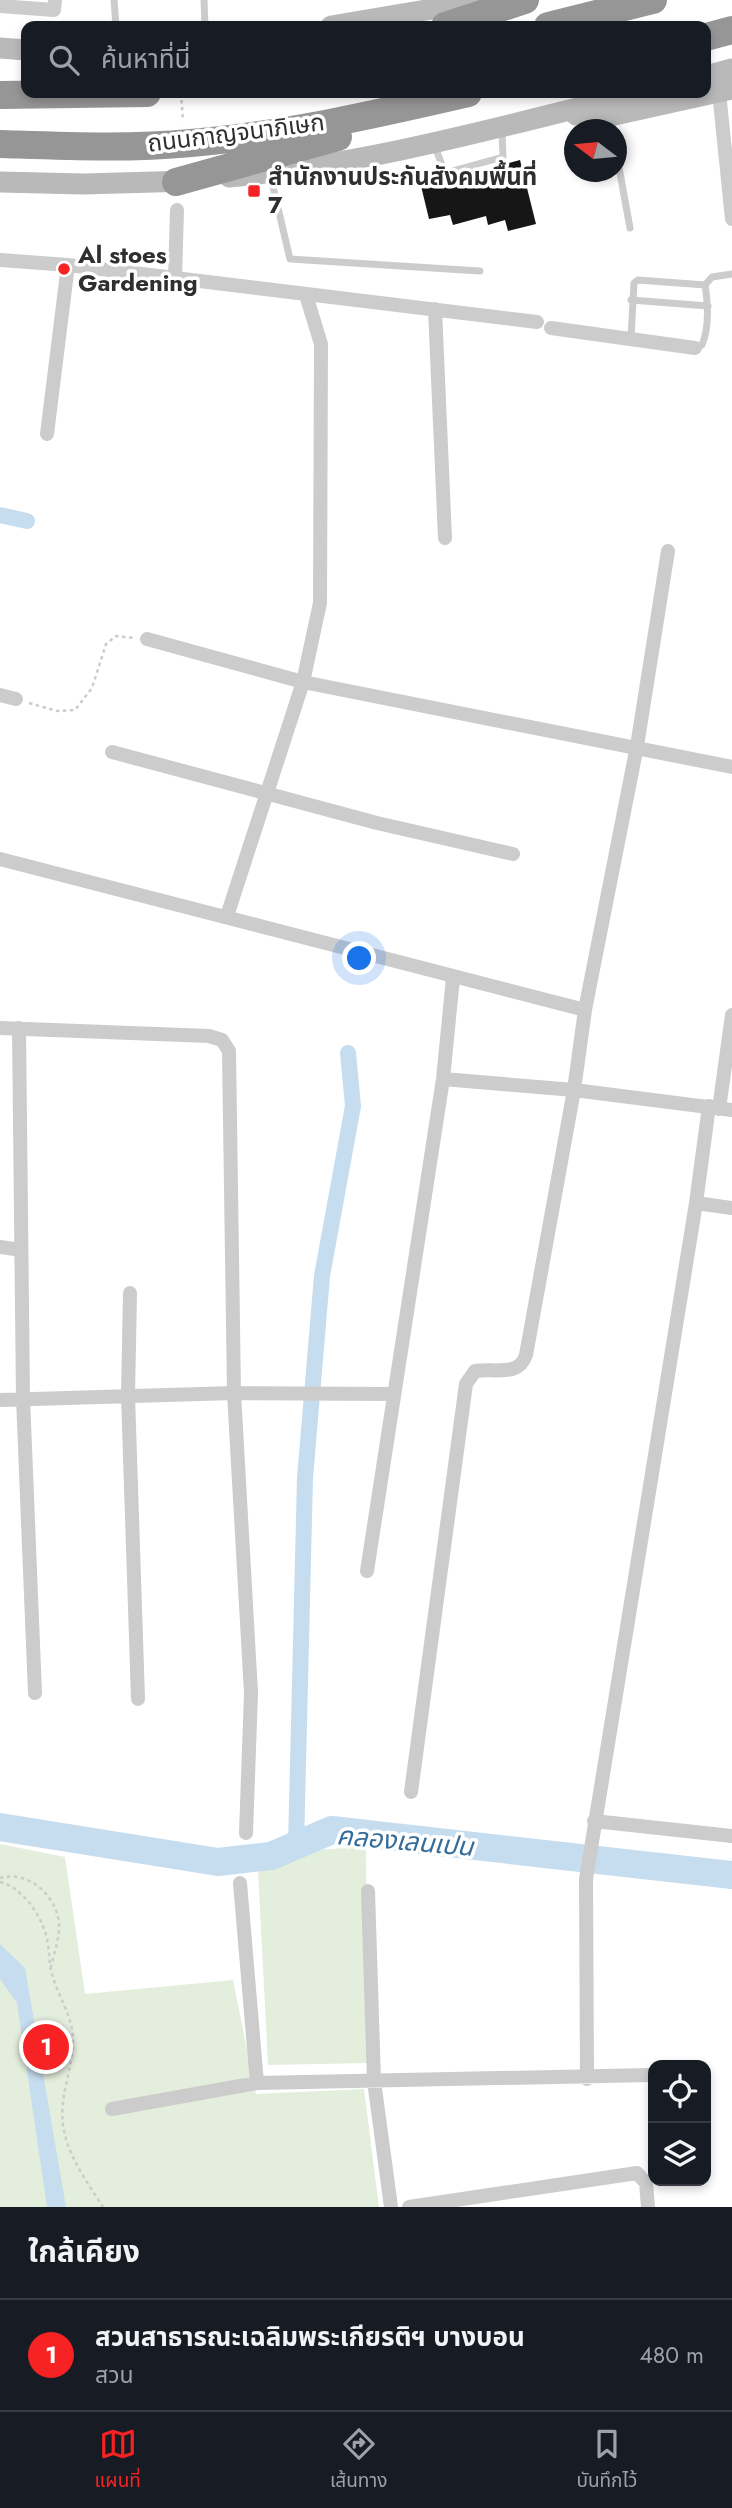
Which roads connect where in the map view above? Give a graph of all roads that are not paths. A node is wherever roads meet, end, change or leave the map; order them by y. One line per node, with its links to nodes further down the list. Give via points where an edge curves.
1 (55, 0): 7 (street, via 54,10)
2 (114, 0): 9 (lane)
3 (204, 0): 10 (lane)
4 (525, 0): 12 (highway)
5 (653, 0): 13 (highway)
6 (476, 1): 8 (main road)
7 (0, 6)
8 (371, 9): 11 (main road)
9 (116, 21)
10 (205, 21)
11 (343, 21)
12 (460, 21)
13 (568, 21)
14 (732, 30): 15 (highway)
15 (711, 36)
16 (0, 48): 17 (main road)
17 (21, 50)
18 (732, 69): 19 (main road)
19 (719, 86): 37 (street)
20 (0, 95): 21 (highway, ถนนกาญจนาภิเษก)
21 (21, 95)
22 (446, 98): 25 (highway, ถนนกาญจนาภิเษก)
23 (617, 98): 26 (main road)
24 (684, 98): 28 (main road)
25 (411, 106): 31 (highway, ถนนกาญจนาภิเษก, via 190,144); 34 (highway, via 351,133)
26 (555, 113): 27 (main road); 29 (main road)
27 (589, 119)
28 (624, 119)
29 (501, 127): 30 (main road); 30 (lane, via 503,157 445,173)
30 (433, 143): 32 (main road)
31 (0, 144)
32 (270, 173): 34 (main road); 41 (lane, via 290,259)
33 (0, 181): 34 (main road)
34 (176, 182)
35 (622, 182): 38 (lane)
36 (177, 211): 43 (street)
37 (732, 219)
38 (630, 228)
39 (0, 260): 40 (street)
40 (68, 265): 43 (street); 53 (street)
41 (480, 271)
42 (732, 274): 44 (lane, via 712,277)
43 (175, 279): 45 (street)
44 (705, 285): 46 (lane, via 638,280); 47 (lane)
45 (306, 295): 48 (street); 57 (street, via 321,344 320,603)
46 (631, 300): 47 (lane); 51 (lane)
47 (708, 306): 52 (lane, via 705,337)
48 (435, 309): 49 (street); 54 (street)
49 (537, 322)
50 (551, 328): 51 (street)
51 (631, 338): 52 (street)
52 (695, 348)
53 (47, 434)
54 (445, 538)
55 (668, 551): 60 (street)
56 (147, 639): 57 (street)
57 (303, 682): 60 (street); 63 (street)
58 (0, 695): 59 (street)
59 (16, 699)
60 (637, 746): 62 (street); 68 (street)
61 (112, 752): 63 (street)
62 (732, 766)
63 (266, 795): 64 (street); 66 (street)
64 (513, 854)
65 (0, 859): 66 (street)
66 (227, 916): 67 (street)
67 (453, 978): 68 (street); 72 (street)
68 (585, 1010): 73 (street)
69 (732, 1015): 74 (street)
70 (0, 1028): 71 (street)
71 (19, 1028): 78 (street); 80 (street, via 209,1036 222,1040 229,1051)
72 (443, 1079): 73 (street); 81 (street)
73 (574, 1090): 74 (street); 88 (street, via 523,1365 516,1370 475,1371 466,1384)
74 (720, 1108): 75 (street)
75 (696, 1203): 76 (street); 89 (street)
76 (732, 1208)
77 (0, 1247): 78 (street)
78 (21, 1250): 83 (street)
79 (130, 1293): 82 (street)
80 (234, 1393): 81 (street); 82 (street); 90 (street, via 251,1693)
81 (393, 1394): 85 (street)
82 (128, 1396): 83 (street); 87 (street)
83 (23, 1398): 84 (street); 86 (street)
84 (0, 1400)
85 (367, 1571)
86 (36, 1693)
87 (138, 1699)
88 (411, 1792)
89 (593, 1828): 91 (street); 95 (street, via 586,1879)
90 (246, 1833)
91 (732, 1836)
92 (240, 1883): 97 (street)
93 (368, 1891): 96 (street)
94 (648, 2075): 95 (street)
95 (587, 2078): 96 (street)
96 (374, 2081): 97 (street); 99 (street)
97 (257, 2083): 98 (street)
98 (112, 2109)
99 (391, 2207)
100 (409, 2207): 101 (street, via 637,2173 646,2183)
101 (648, 2207)

